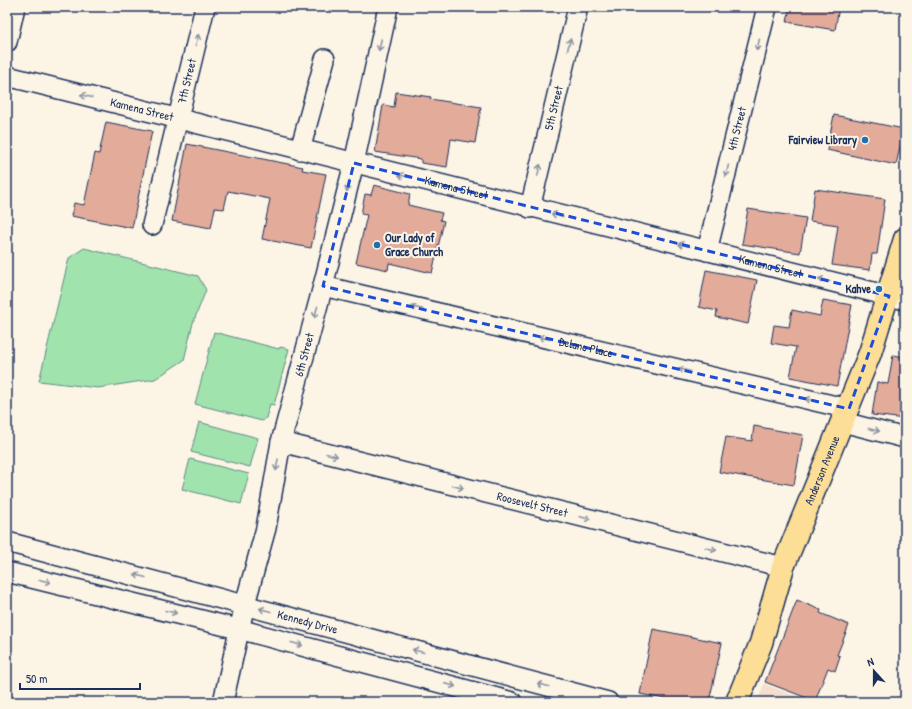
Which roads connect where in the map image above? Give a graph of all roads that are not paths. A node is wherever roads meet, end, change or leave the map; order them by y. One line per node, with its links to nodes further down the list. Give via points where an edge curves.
1 (15, 7): 6 (street)
2 (205, 7): 9 (street, 7th Street, one-way to 2)
3 (388, 7): 11 (street, 6th Street, one-way to 11)
4 (578, 7): 12 (street, 5th Street, one-way to 4)
5 (767, 7): 15 (street, 4th Street, one-way to 15)
6 (7, 42)
7 (325, 59): 10 (street)
8 (7, 76): 9 (street, Kamena Street, one-way to 8)
9 (178, 119): 10 (street, Kamena Street); 13 (street, 7th Street)
10 (300, 150): 11 (street, Kamena Street)
11 (354, 164): 12 (street, Kamena Street, one-way to 11); 16 (street, 6th Street, one-way to 16)
12 (530, 208): 15 (street, Kamena Street, one-way to 12)
13 (152, 225)
14 (905, 239): 17 (main road, Anderson Avenue)
15 (707, 251): 17 (street, Kamena Street, one-way to 15)
16 (323, 286): 18 (street, Delano Place, one-way to 16); 20 (street, 6th Street, one-way to 20)
17 (897, 298): 18 (main road, Anderson Avenue, via 870,353)
18 (846, 415): 19 (street, Delano Place, one-way to 19); 22 (main road, Anderson Avenue)
19 (905, 438)
20 (281, 442): 22 (street, Roosevelt Street, one-way to 22); 24 (street, 6th Street, one-way to 24, via 266,528)
21 (7, 542): 24 (street, Kennedy Drive, one-way to 21)
22 (783, 567): 33 (main road, Anderson Avenue, via 761,643)
23 (7, 572): 25 (street, one-way to 25)
24 (245, 604): 25 (street, 6th Street); 26 (street, Kennedy Drive, one-way to 24)
25 (240, 629): 27 (street, one-way to 27); 31 (street, 6th Street)
26 (382, 642): 27 (street); 28 (street, Kennedy Drive, one-way to 26)
27 (377, 666): 29 (street, one-way to 29)
28 (485, 669): 29 (street); 30 (street, Kennedy Drive, one-way to 28)
29 (481, 694): 32 (street)
30 (601, 701)
31 (223, 702)
32 (512, 702)
33 (737, 702)

